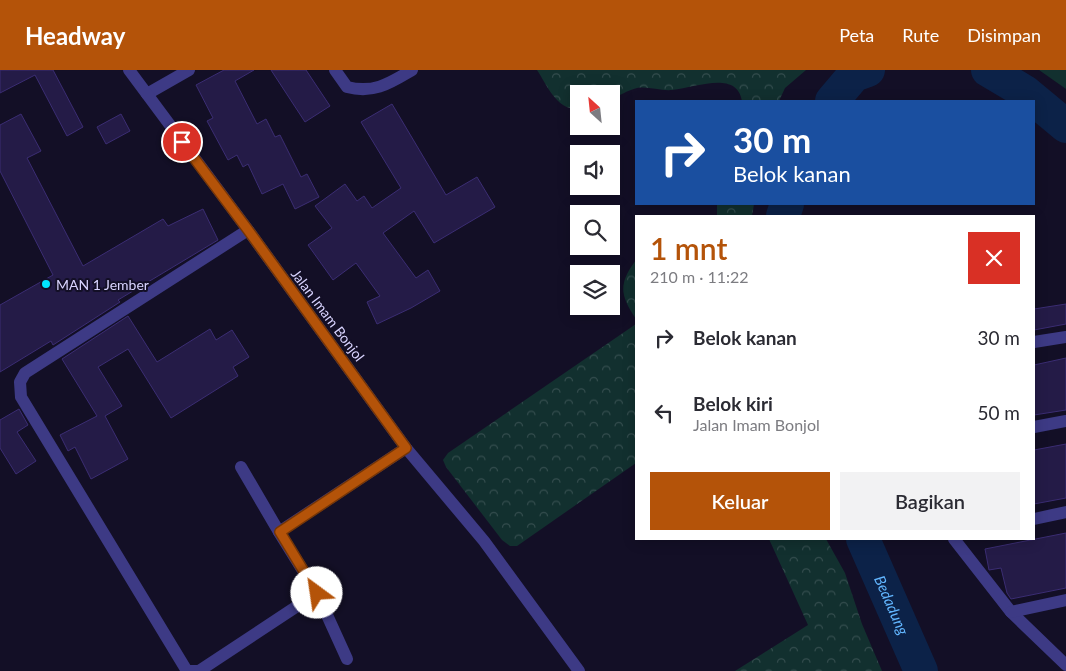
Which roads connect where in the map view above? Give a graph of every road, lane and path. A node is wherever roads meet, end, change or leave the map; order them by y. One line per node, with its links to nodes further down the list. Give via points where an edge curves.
1 (129, 70): 5 (street, Jalan Imam Bonjol)
2 (190, 70): 5 (street)
3 (335, 70): 4 (street, via 348,87 372,90)
4 (412, 70)
5 (147, 94): 6 (street, Jalan Imam Bonjol)
6 (248, 230): 11 (street, Jalan Imam Bonjol); 17 (street, via 25,373 19,390 188,671 199,671)
7 (1066, 336): 8 (street)
8 (1035, 342)
9 (1066, 421): 10 (street)
10 (1035, 427)
11 (406, 448): 15 (street); 22 (street, Jalan Imam Bonjol, via 484,541)
12 (241, 467): 15 (street)
13 (1066, 512): 14 (street)
14 (1035, 518)
15 (280, 532): 17 (street)
16 (955, 540): 19 (street)
17 (317, 593): 20 (street)
18 (1066, 600): 19 (street)
19 (1012, 612): 21 (street)
20 (347, 659)
21 (1066, 665)
22 (579, 671)

